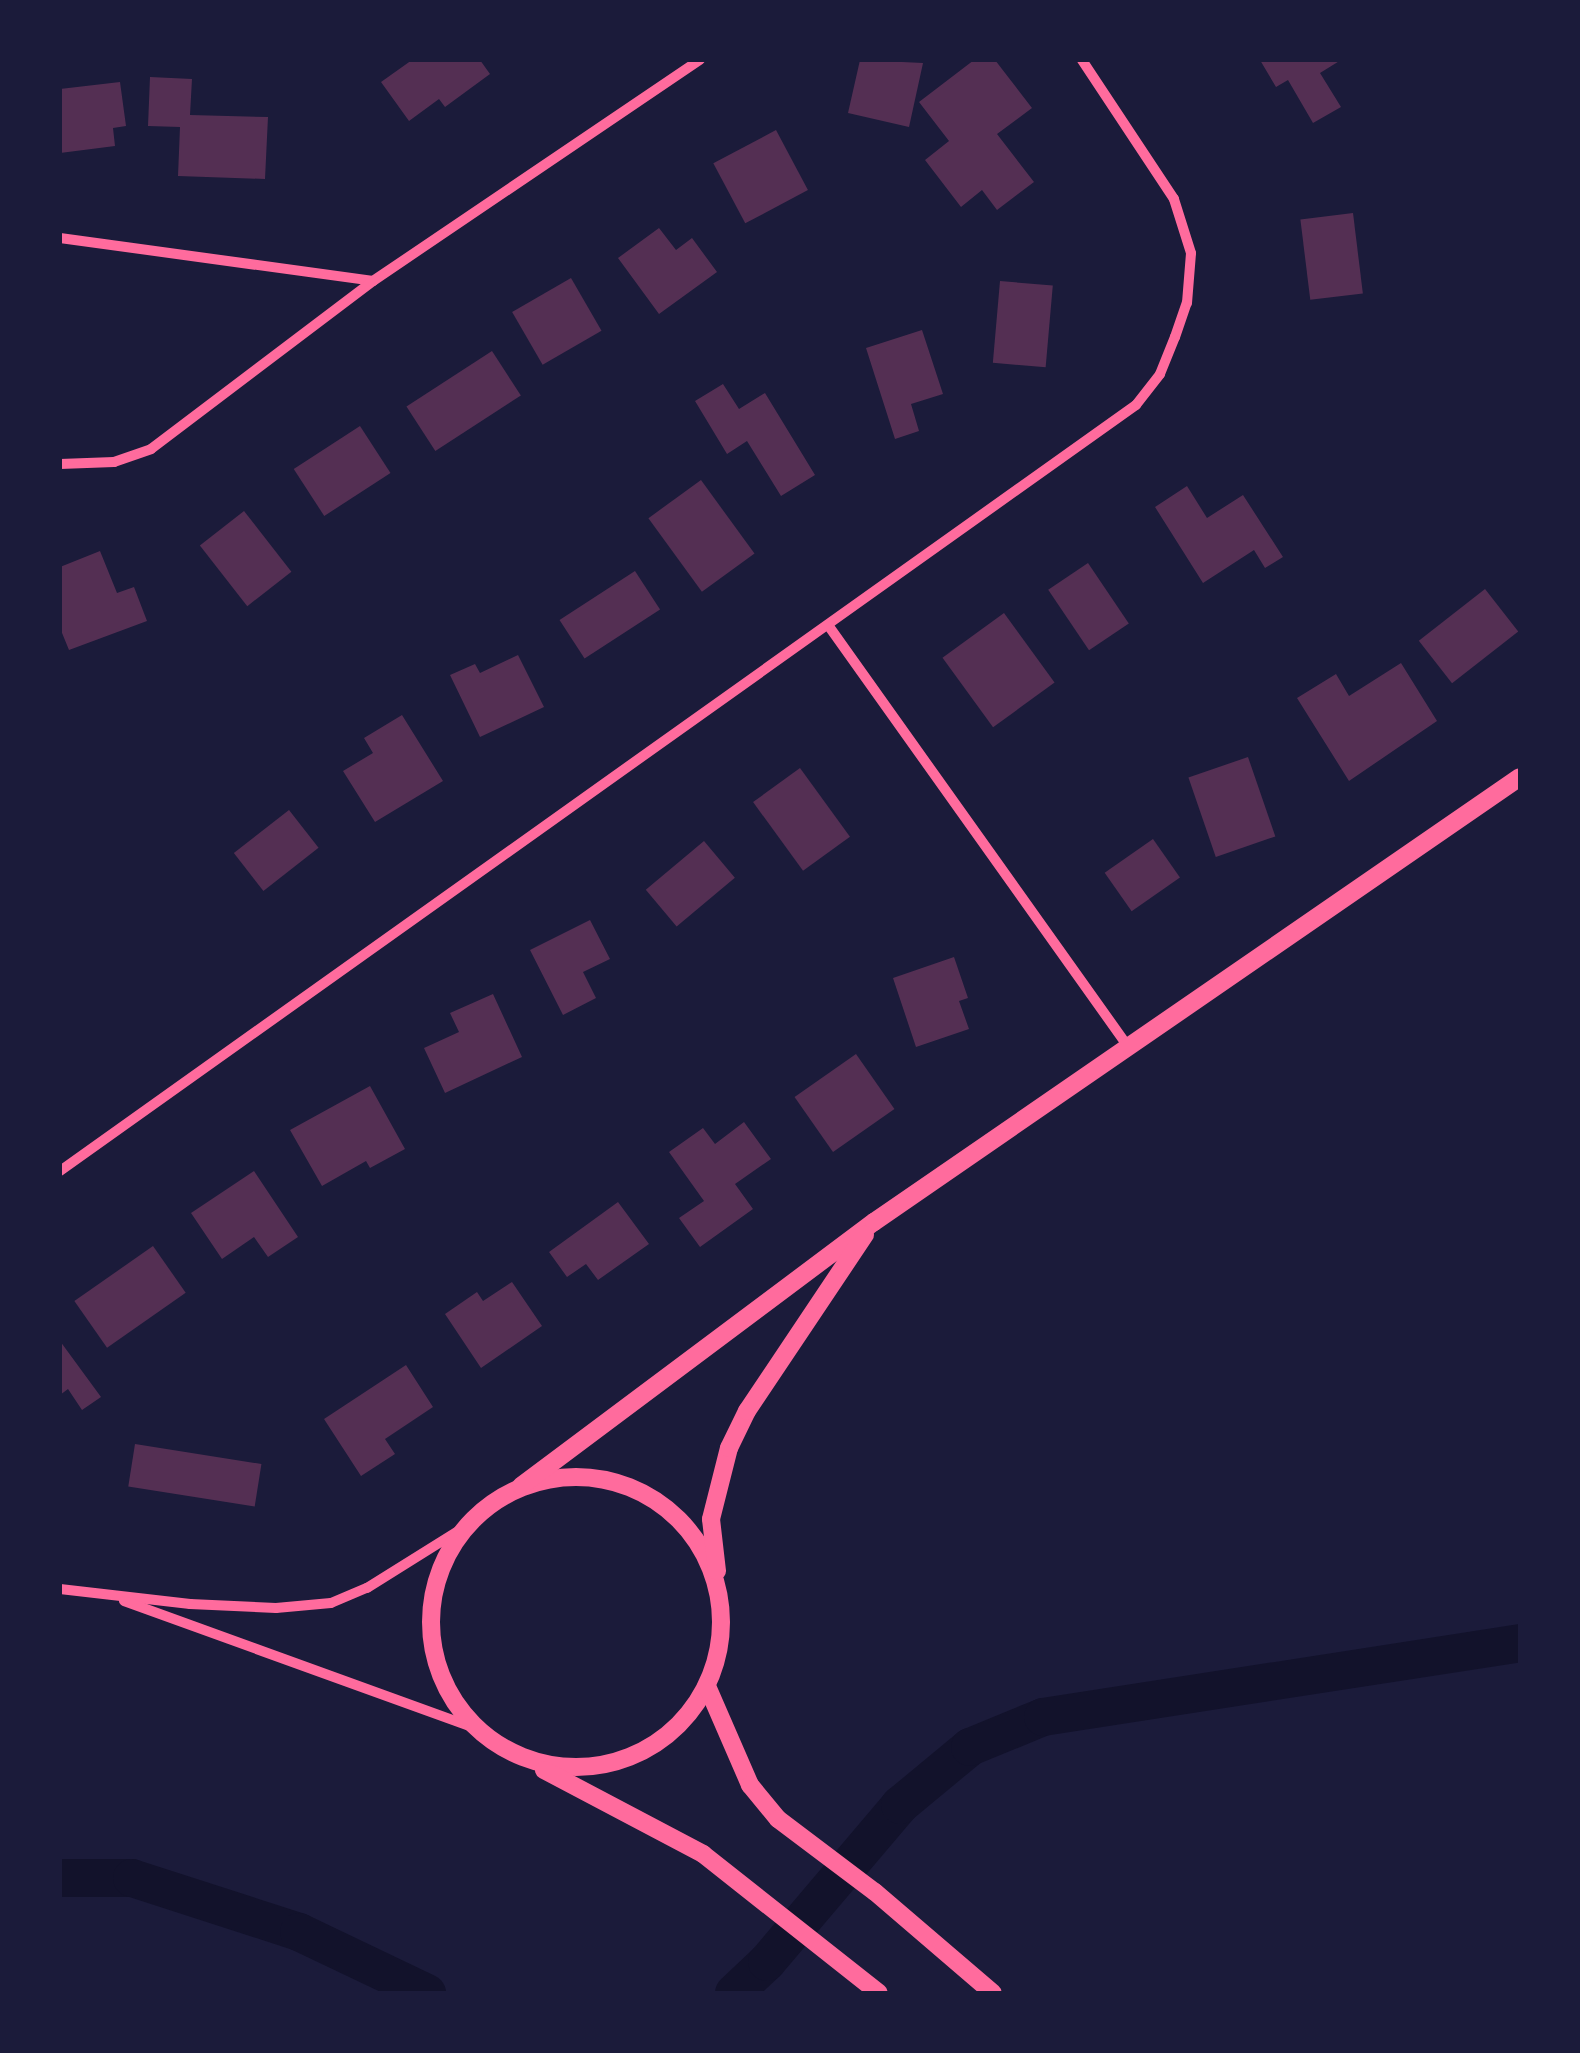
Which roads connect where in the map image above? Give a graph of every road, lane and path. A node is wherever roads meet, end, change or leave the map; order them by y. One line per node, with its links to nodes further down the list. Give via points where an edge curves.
1 (700, 60): 4 (street)
2 (1082, 60): 6 (street, via 1174,199 1191,252 1187,303 1160,374 1107,427)
3 (60, 238): 4 (street)
4 (373, 281): 5 (street, via 151,449 114,462)
5 (60, 464)
6 (828, 625): 8 (street); 9 (street)
7 (1520, 777): 8 (street)
8 (1129, 1048): 10 (street)
9 (60, 1171)
10 (874, 1222): 11 (street); 14 (street, via 729,1448 712,1519)
11 (521, 1486): 12 (street); 14 (street, via 570,1476 621,1483 666,1507 700,1544)
12 (464, 1528): 15 (street, via 368,1588 330,1603 276,1608); 17 (street, via 436,1576 428,1630 442,1683)
13 (60, 1589): 15 (street)
14 (719, 1592): 16 (street, via 718,1656)
15 (109, 1596): 17 (street)
16 (707, 1686): 18 (street, via 674,1730 629,1758 575,1769); 20 (street, via 750,1785 778,1819)
17 (474, 1728): 18 (street)
18 (522, 1759): 19 (street, via 703,1854)
19 (879, 1993)
20 (993, 1993)

